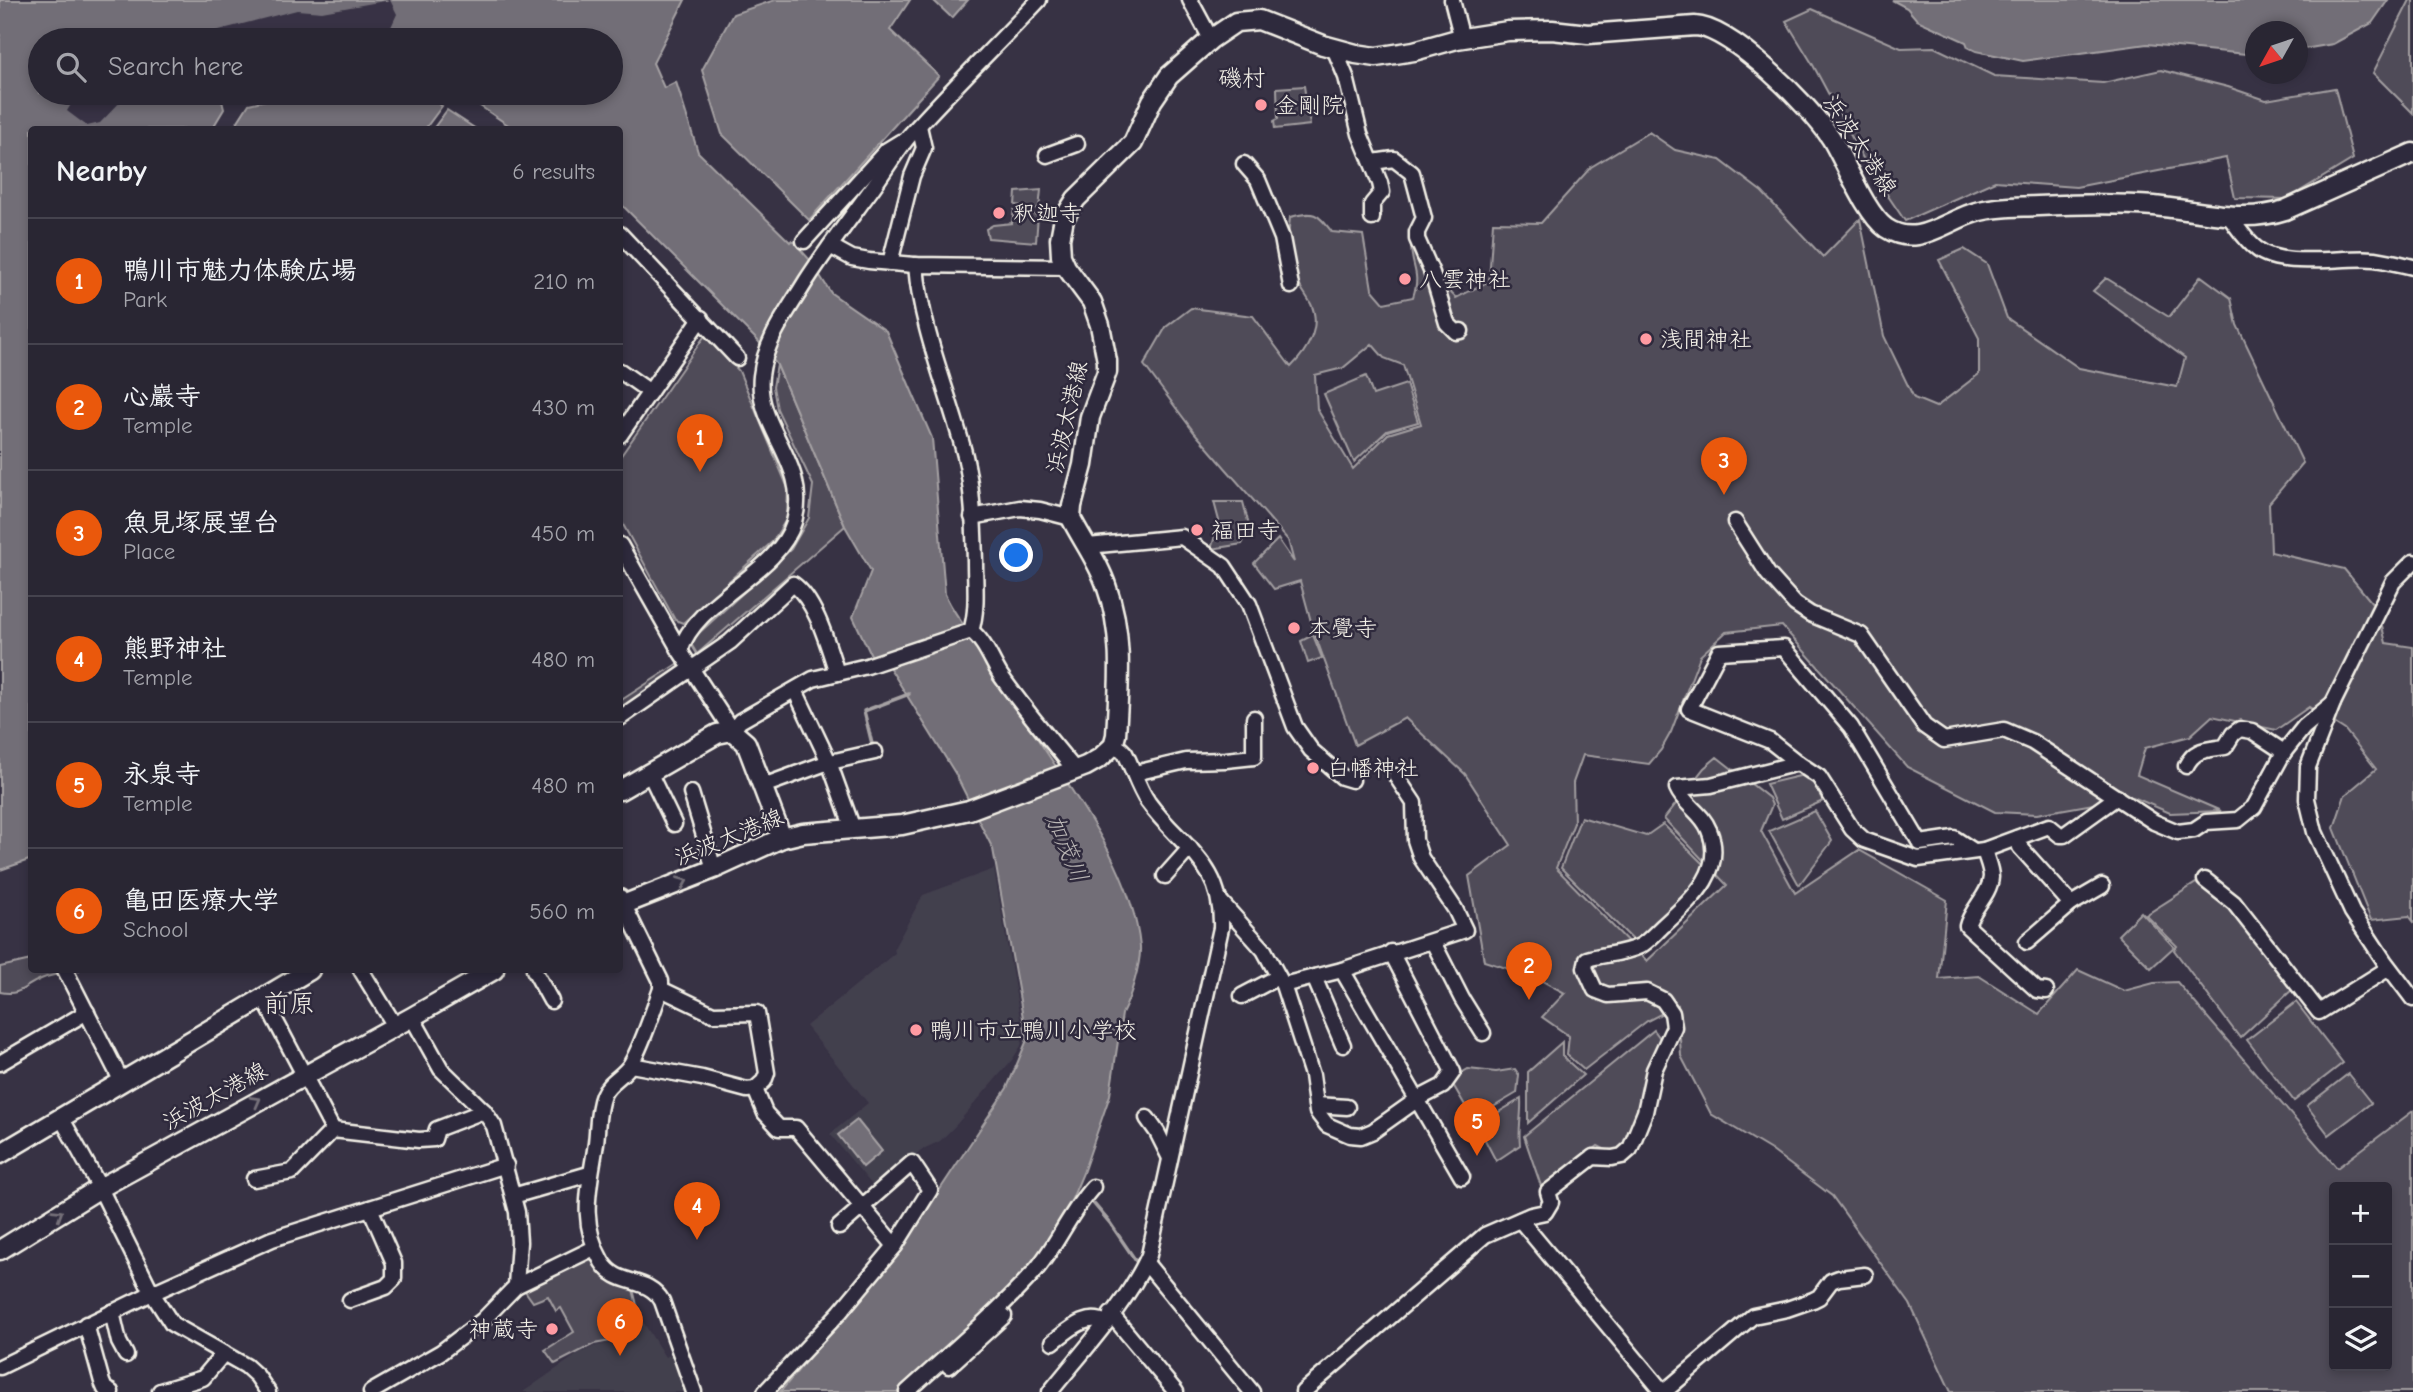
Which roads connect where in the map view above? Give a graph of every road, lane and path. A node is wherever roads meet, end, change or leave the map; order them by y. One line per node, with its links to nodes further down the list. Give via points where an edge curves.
1 (1039, 0): 7 (street)
2 (1190, 0): 4 (street)
3 (1452, 0): 5 (street)
4 (1211, 39): 6 (main road, 浜波太港線, via 1236,22 1259,20); 20 (main road, 浜波太港線, via 1169,76 1133,143 1070,206 1060,239)
5 (1462, 39): 6 (main road, 浜波太港線, via 1388,57); 13 (main road, 浜波太港線, via 1508,32 1588,34 1710,27 1805,104 1882,224 1908,236 1933,232 1966,214 1998,208 2130,205)
6 (1334, 48): 11 (street)
7 (914, 131): 16 (street, via 887,150); 17 (street); 18 (street, via 924,148 912,176)
8 (1077, 144): 10 (street)
9 (2413, 153): 13 (main road, 浜波太港線, via 2285,210)
10 (1047, 155)
11 (1373, 162): 14 (street, via 1382,192 1372,204); 24 (street, via 1394,159 1412,173 1424,218 1417,239 1447,323)
12 (1244, 164): 22 (street, via 1258,180 1282,238)
13 (2228, 215): 21 (street, via 2258,250 2270,256 2300,261 2376,259)
14 (1372, 218)
15 (623, 237): 23 (street)
16 (804, 241)
17 (830, 246): 18 (street, via 852,258); 36 (street, via 779,324 765,354 760,388 797,488 793,525 775,553 689,630)
18 (890, 263): 19 (street)
19 (916, 265): 20 (street); 29 (street, via 925,324 965,458)
20 (1066, 267): 30 (main road, 浜波太港線, via 1091,302 1107,361 1090,417)
21 (2413, 267)
22 (1291, 286)
23 (701, 318): 25 (street); 27 (street)
24 (1461, 331)
25 (737, 358)
26 (623, 373): 27 (street)
27 (650, 392): 28 (street)
28 (623, 431)
29 (972, 517): 30 (street, via 1020,508); 35 (street, via 976,592)
30 (1071, 518): 32 (main road)
31 (1735, 522): 58 (street, via 1768,574 1795,604 1861,635 1932,733 1944,740 2004,730 2032,742)
32 (1088, 546): 44 (main road, via 1106,583 1120,650); 54 (street, via 1182,537 1224,566 1249,604 1295,727 1311,750)
33 (623, 550): 36 (street)
34 (2413, 562): 40 (street, via 2393,582)
35 (970, 631): 38 (street); 51 (street)
36 (680, 651): 37 (street)
37 (691, 668): 38 (street, via 730,642 793,584 804,591); 41 (street); 43 (street)
38 (837, 673): 39 (street)
39 (795, 690): 43 (street, via 740,721); 47 (street)
40 (2333, 703): 46 (street, via 2304,727); 76 (street, via 2308,767 2307,799 2330,869)
41 (623, 716)
42 (1254, 718): 52 (street, via 1254,757 1186,761)
43 (732, 731): 50 (main road, via 717,734); 55 (main road, via 746,743)
44 (1113, 747): 51 (main road, 浜波太港線); 52 (street, via 1123,750)
45 (874, 752): 47 (street)
46 (2284, 752): 49 (street, via 2252,731 2240,729 2225,747 2198,751); 58 (street, via 2254,807 2238,820 2206,822 2178,832)
47 (829, 762): 55 (street); 60 (street)
48 (1798, 764): 64 (street, via 1819,777 1864,840 1919,859); 64 (street, via 1770,741 1689,709 1719,652 1784,648 1851,727 1920,842 1954,838); 119 (street, via 1711,785 1676,788 1709,830 1713,866 1691,900 1640,946 1587,959 1585,968 1595,990 1608,995 1647,992 1663,1000 1672,1013 1674,1027 1654,1070 1645,1112 1630,1149 1622,1156 1593,1157 1548,1192 1545,1212)
49 (2186, 766)
50 (649, 772): 56 (main road); 59 (street)
51 (1073, 772): 60 (main road, 浜波太港線, via 969,810 902,825)
52 (1135, 773): 63 (street, via 1150,804)
53 (1396, 776): 73 (street, via 1414,803 1417,848 1465,930)
54 (1352, 780)
55 (763, 786): 61 (main road)
56 (623, 788)
57 (691, 793): 65 (street)
58 (2117, 797): 62 (street, via 2064,835 2049,826)
59 (674, 824)
60 (853, 829): 61 (main road, 浜波太港線)
61 (782, 838): 65 (main road, 浜波太港線)
62 (2017, 838): 64 (street); 71 (street)
63 (1190, 849): 66 (street); 70 (street, via 1210,873)
64 (1979, 850): 86 (street, via 1991,876 1967,926 2037,990)
65 (714, 869): 69 (main road, 浜波太港線, one-way to 65)
66 (1165, 876)
67 (2205, 880): 76 (street, via 2234,903 2319,1012)
68 (2102, 886): 71 (street)
69 (623, 902)
70 (1221, 902): 84 (street, via 1264,950); 109 (street, via 1218,939)
71 (2071, 904): 74 (street)
72 (623, 907): 85 (street)
73 (1433, 942): 75 (street); 94 (street)
74 (2027, 942)
75 (1391, 952): 77 (street); 101 (street, via 1453,1072 1443,1086)
76 (2389, 968): 89 (street)
77 (1342, 970): 83 (street); 101 (street)
78 (67, 973): 91 (street)
79 (305, 973): 88 (main road)
80 (363, 973): 93 (street)
81 (489, 973): 92 (main road, 浜波太港線)
82 (536, 973): 90 (street)
83 (1314, 977): 84 (street); 95 (street)
84 (1281, 981): 87 (street); 102 (street, via 1312,1075)
85 (661, 989): 97 (street); 100 (street, via 713,1014 757,1013 767,1073)
86 (2046, 991)
87 (1242, 996)
88 (263, 997): 98 (street); 99 (main road)
89 (2413, 999)
90 (551, 1002)
91 (87, 1012): 96 (street); 99 (street)
92 (412, 1017): 93 (main road, 浜波太港線); 104 (street, via 441,1069)
93 (395, 1026): 98 (main road, 浜波太港線)
94 (1483, 1033)
95 (1343, 1045)
96 (0, 1063)
97 (631, 1065): 100 (street); 111 (street, via 604,1091)
98 (303, 1075): 107 (street); 115 (main road, 浜波太港線, one-way to 98)
99 (122, 1082): 106 (main road)
100 (755, 1089): 117 (street, via 765,1113 779,1128 796,1128)
101 (1418, 1100): 102 (street, via 1362,1136 1327,1125); 112 (street)
102 (1316, 1105): 103 (street)
103 (1347, 1107)
104 (484, 1111): 107 (street, via 437,1129 434,1139); 110 (street, via 494,1126)
105 (1147, 1118): 109 (street)
106 (62, 1119): 108 (main road); 115 (street)
107 (333, 1130): 113 (street, via 292,1172)
108 (0, 1154)
109 (1170, 1158): 124 (street)
110 (506, 1165): 116 (street); 118 (street)
111 (589, 1174): 116 (street); 122 (street, via 588,1226)
112 (1462, 1177)
113 (254, 1179)
114 (1093, 1187): 143 (street, via 1035,1270)
115 (100, 1188): 123 (main road, 浜波太港線, one-way to 115); 127 (street)
116 (513, 1196): 126 (street, via 519,1242)
117 (861, 1207): 120 (street); 121 (street); 121 (street, via 912,1163 930,1190)
118 (370, 1208): 127 (street, via 272,1239); 128 (street, via 394,1263 394,1279 386,1287)
119 (1520, 1220): 148 (street, via 1485,1235); 149 (street)
120 (839, 1227)
121 (895, 1246): 142 (street)
122 (594, 1248): 126 (street); 141 (street, via 604,1266 622,1280 656,1290)
123 (0, 1250)
124 (1146, 1263): 131 (street); 147 (street)
125 (1865, 1275): 149 (street, via 1839,1278 1813,1300 1753,1316)
126 (516, 1286): 140 (street, via 441,1352)
127 (152, 1293): 129 (street); 134 (street, via 172,1324)
128 (350, 1300)
129 (111, 1312): 132 (street); 135 (street)
130 (1004, 1316): 144 (street)
131 (1108, 1318): 133 (street, via 1082,1321); 145 (street); 146 (street)
132 (86, 1324): 136 (street); 137 (street)
133 (1053, 1342)
134 (224, 1353): 138 (street, via 203,1378); 139 (street, via 257,1376)
135 (125, 1355)
136 (0, 1367)
137 (109, 1389)
138 (160, 1391)
139 (268, 1392)
140 (372, 1392)
141 (694, 1392)
142 (765, 1392)
143 (907, 1392)
144 (919, 1392)
145 (1050, 1392)
146 (1176, 1392)
147 (1252, 1392)
148 (1303, 1392)
149 (1663, 1392)

